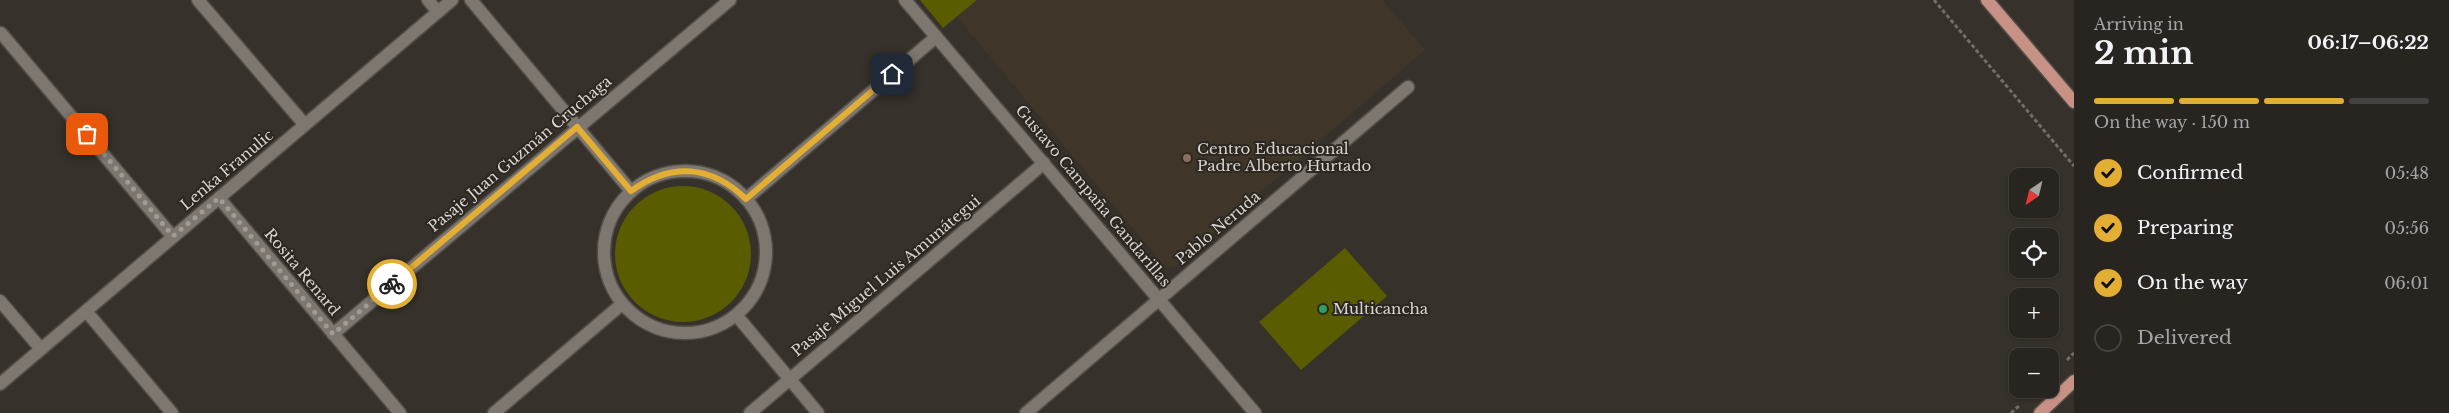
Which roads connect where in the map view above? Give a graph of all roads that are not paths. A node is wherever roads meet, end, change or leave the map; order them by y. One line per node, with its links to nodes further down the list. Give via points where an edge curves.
1 (198, 0): 13 (street)
2 (428, 0): 8 (street)
3 (452, 0): 8 (street, Lenka Franulic)
4 (471, 0): 14 (street)
5 (730, 0): 14 (street, Pasaje Juan Guzmán Cruchaga)
6 (905, 0): 10 (street, Gustavo Campaña Gandarillas)
7 (1987, 0): 12 (main road)
8 (438, 12): 13 (street, Lenka Franulic)
9 (1, 32): 19 (street)
10 (936, 37): 15 (street, Gustavo Campaña Gandarillas); 18 (street)
11 (1408, 87): 20 (street, Pablo Neruda)
12 (2074, 102)
13 (305, 125): 17 (street, Lenka Franulic)
14 (577, 127): 16 (street); 25 (street, Pasaje Juan Guzmán Cruchaga)
15 (1044, 163): 20 (street, Gustavo Campaña Gandarillas); 27 (street, Pasaje Miguel Luis Amunátegui)
16 (631, 191): 18 (street, via 659,176 690,171 721,179); 22 (street, via 621,201 608,225 604,253 609,280)
17 (219, 198): 19 (street, Lenka Franulic); 25 (street, Rosita Renard)
18 (746, 199): 24 (street, via 762,227 766,260 757,291)
19 (173, 236): 23 (street, Lenka Franulic)
20 (1159, 300): 35 (street, Pablo Neruda); 36 (street, Gustavo Campaña Gandarillas)
21 (0, 301): 26 (street)
22 (622, 304): 24 (street, via 651,326 686,334 704,332); 32 (street)
23 (86, 311): 26 (street, Lenka Franulic); 30 (street)
24 (737, 316): 27 (street)
25 (333, 334): 31 (street, Rosita Renard)
26 (41, 349): 29 (street, Lenka Franulic)
27 (790, 379): 33 (street, Pasaje Miguel Luis Amunátegui); 34 (street)
28 (2074, 381): 37 (main road)
29 (0, 384)
30 (172, 413)
31 (400, 413)
32 (494, 413)
33 (750, 413)
34 (818, 413)
35 (1026, 413)
36 (1255, 413)
37 (2040, 413)

